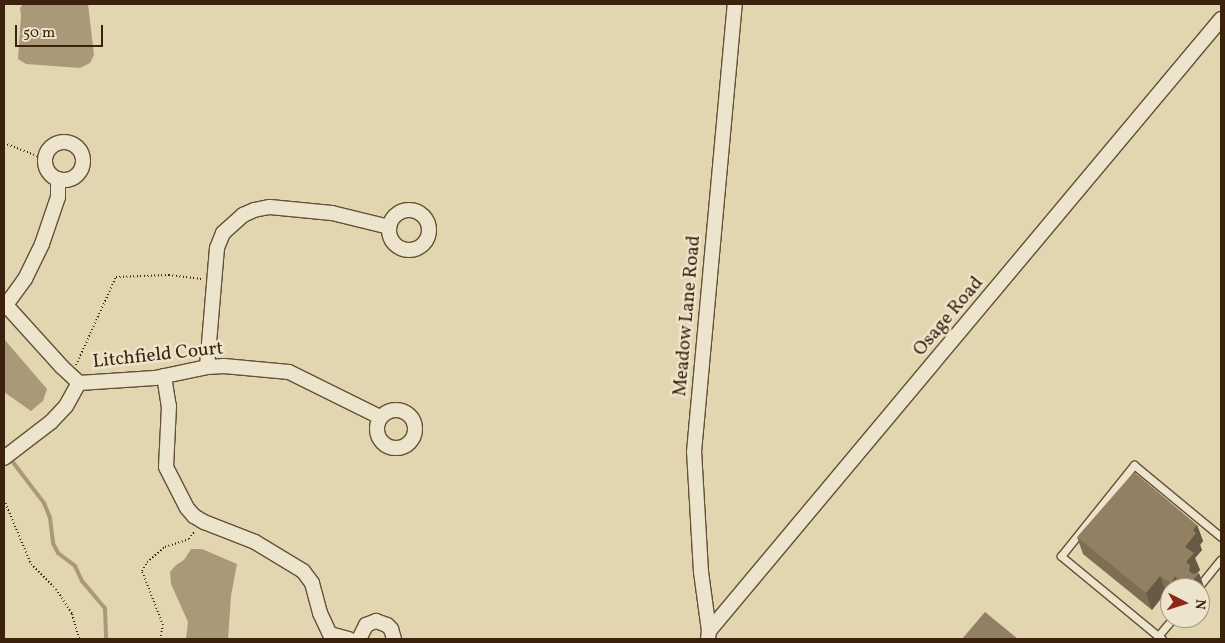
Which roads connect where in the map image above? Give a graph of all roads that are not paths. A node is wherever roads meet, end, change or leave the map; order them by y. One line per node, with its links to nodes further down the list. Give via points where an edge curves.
1 (735, 4): 14 (street, Meadow Lane Road, via 694,452 701,572)
2 (1221, 18): 14 (street, Osage Road)
3 (58, 179): 3 (street, via 76,176 83,165 82,153 74,144 61,142 50,148 45,159 48,171); 5 (street, via 58,197 42,244 25,279)
4 (389, 227): 6 (street, via 332,213 270,207 243,215 223,233 218,248)
5 (5, 304): 8 (street)
6 (208, 367): 7 (street, Litchfield Court); 9 (street, Litchfield Court, via 289,372)
7 (164, 376): 8 (street, Litchfield Court); 16 (street, via 169,406 166,467 187,508 202,521 255,542 303,571 312,583 330,634)
8 (75, 379): 10 (street, via 61,411)
9 (380, 417)
10 (4, 458)
11 (1221, 537): 15 (lane, via 1134,465 1061,556)
12 (1221, 559): 13 (lane)
13 (1206, 578)
14 (709, 635)
15 (1160, 638)
16 (349, 639)
17 (359, 639): 18 (street, via 366,625 376,621 387,625)
18 (394, 639)

